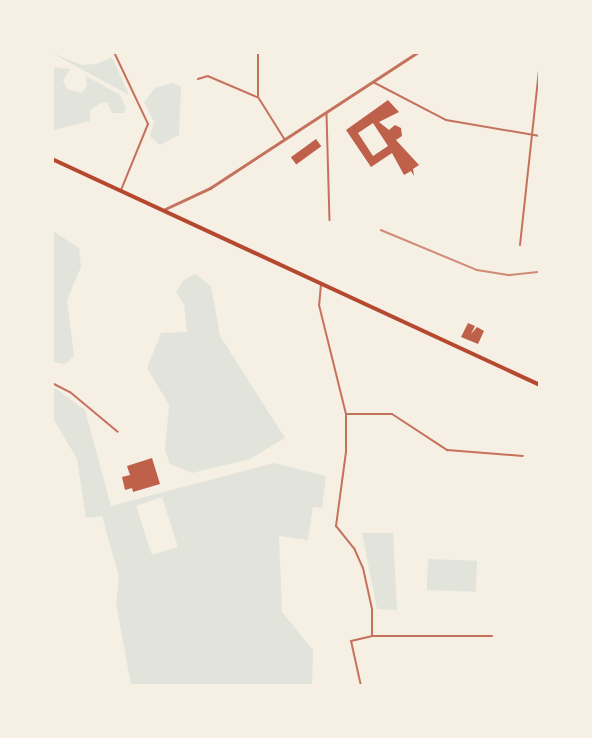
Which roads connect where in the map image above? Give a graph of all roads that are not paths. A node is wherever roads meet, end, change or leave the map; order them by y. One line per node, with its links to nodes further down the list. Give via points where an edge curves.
1 (114, 52): 13 (street, via 147,120 147,129)
2 (258, 52): 7 (street)
3 (418, 52): 6 (street)
4 (540, 61): 9 (street)
5 (198, 79): 7 (lane, via 208,76)
6 (373, 82): 8 (street); 9 (street, via 446,120)
7 (258, 97): 11 (street)
8 (327, 113): 11 (street); 15 (lane)
9 (532, 135): 10 (street); 16 (street)
10 (540, 136)
11 (285, 140): 14 (street, via 210,188)
12 (52, 159): 13 (main road)
13 (121, 190): 14 (main road)
14 (165, 209): 17 (main road)
15 (330, 220)
16 (520, 245)
17 (321, 283): 19 (main road); 20 (street, via 319,305)
18 (52, 382): 21 (street)
19 (539, 384)
20 (346, 414): 22 (street, via 392,414 447,450); 23 (street, via 346,452 336,526 363,568 372,609)
21 (118, 432)
22 (523, 456)
23 (372, 636): 24 (street); 25 (street, via 351,641)
24 (492, 636)
25 (361, 686)

